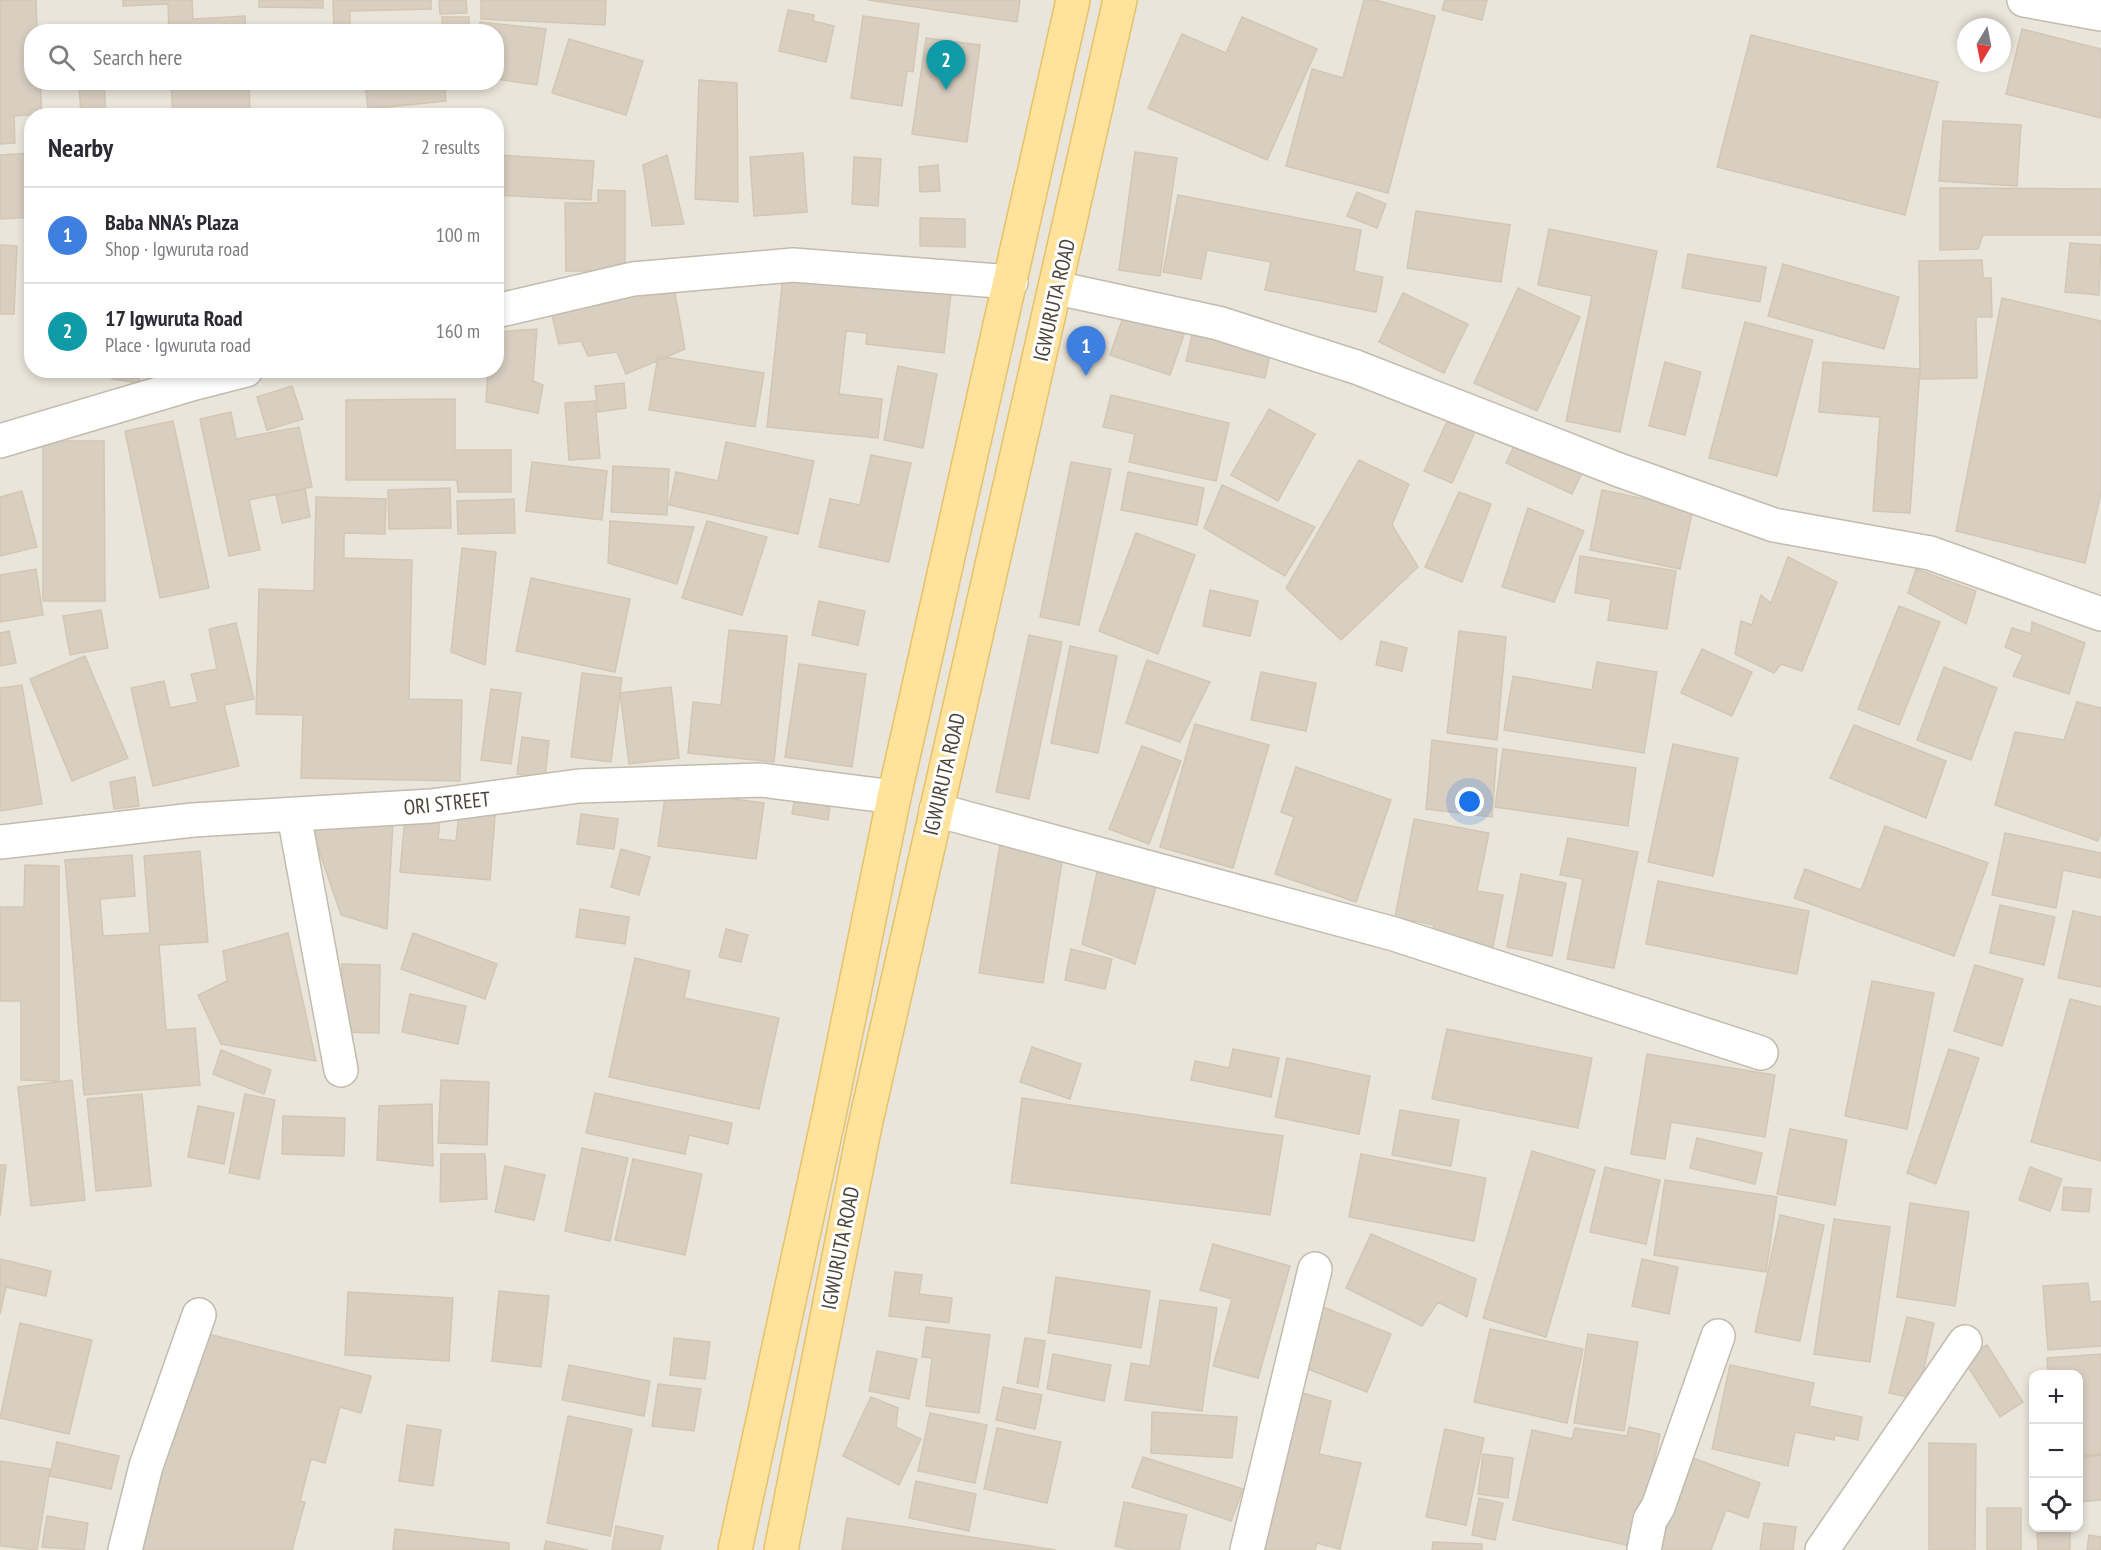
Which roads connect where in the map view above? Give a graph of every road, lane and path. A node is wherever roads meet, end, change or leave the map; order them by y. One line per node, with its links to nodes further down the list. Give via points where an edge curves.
1 (1073, 0): 5 (main road, IGWURUTA ROAD)
2 (1120, 0): 6 (main road, IGWURUTA ROAD)
3 (2024, 0): 4 (street)
4 (2101, 14)
5 (1011, 282): 7 (street, via 793,265 633,279); 11 (main road, IGWURUTA ROAD)
6 (1057, 288): 10 (street, via 1218,323 1356,367 1618,470 1774,525 1930,553); 12 (main road, IGWURUTA ROAD)
7 (504, 309)
8 (212, 378): 9 (street)
9 (0, 441)
10 (2101, 614)
11 (894, 797): 13 (street, ORI STREET, via 750,780 579,786 431,806); 22 (main road, IGWURUTA ROAD)
12 (936, 810): 15 (street, via 1394,934); 23 (main road, IGWURUTA ROAD, via 862,1142)
13 (294, 815): 14 (street, ORI STREET, via 193,819); 16 (street)
14 (0, 842)
15 (1761, 1053)
16 (341, 1070)
17 (1315, 1269): 24 (street)
18 (199, 1315): 21 (street, via 146,1466)
19 (1718, 1336): 25 (street, via 1650,1520)
20 (1965, 1342): 26 (street)
21 (125, 1550)
22 (735, 1550)
23 (781, 1550)
24 (1247, 1550)
25 (1644, 1550)
26 (1822, 1550)

